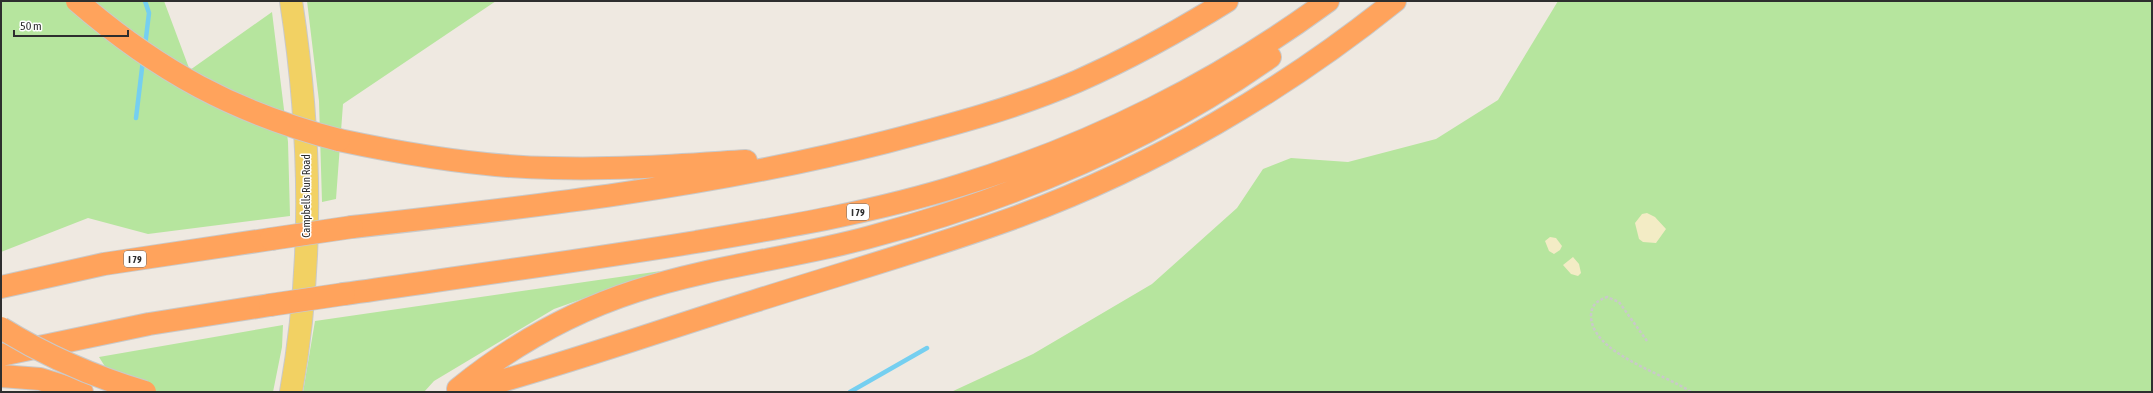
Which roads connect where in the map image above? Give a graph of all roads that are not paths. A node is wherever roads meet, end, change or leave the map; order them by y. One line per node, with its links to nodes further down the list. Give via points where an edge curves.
1 (77, 1): 7 (highway, bridge, via 128,43 183,79 273,121 339,140 456,161 551,168 654,167)
2 (291, 1): 14 (main road, Campbells Run Road, via 305,118 307,200 304,288)
3 (1227, 1): 7 (highway, I 79, via 1176,33 1077,81 1025,102 968,121)
4 (1328, 1): 10 (highway, I 79, bridge, via 1263,46 1216,74 1102,133 961,186 872,209 762,231 148,324)
5 (1336, 1): 15 (highway, via 1279,51 1220,91 1143,134 1062,172 912,226 825,248 670,281 614,299 569,318 518,345)
6 (1395, 1): 16 (highway, via 1334,47 1244,106 1155,156 1072,195 965,235)
7 (836, 154): 8 (highway, I 79, bridge, via 684,185 562,203 271,239 104,264)
8 (1, 287)
9 (1, 328): 13 (highway, bridge, via 74,366)
10 (1, 355)
11 (1, 376): 12 (highway, via 40,379)
12 (82, 392)
13 (145, 392)
14 (291, 392)
15 (454, 392)
16 (462, 392)

